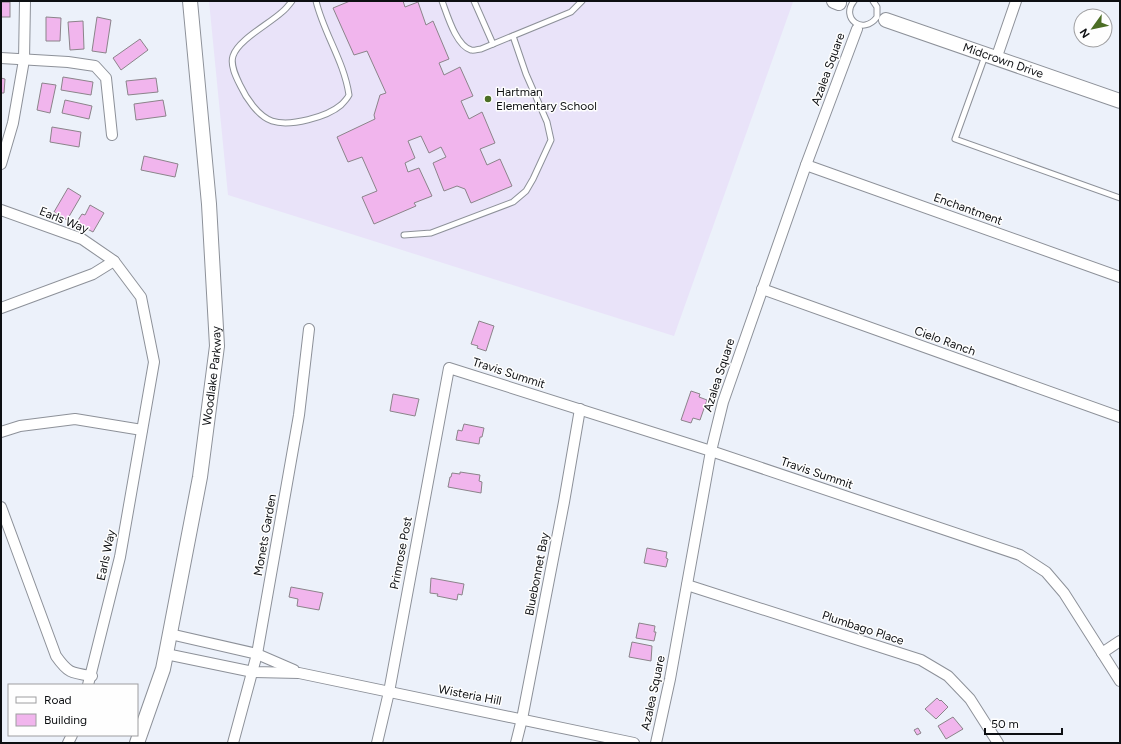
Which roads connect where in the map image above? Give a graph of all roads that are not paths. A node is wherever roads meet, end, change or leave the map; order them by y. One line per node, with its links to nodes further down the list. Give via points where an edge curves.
1 (25, 1): 17 (street)
2 (190, 1): 38 (street, Woodlake Parkway, via 209,204 217,346 200,476)
3 (292, 1): 4 (lane, via 284,11 238,46 232,58 234,74 248,100 272,121 293,123 329,113 342,104 349,95 344,72 319,15)
4 (316, 1)
5 (442, 1): 14 (lane, via 458,39 464,46 472,50)
6 (474, 1): 14 (lane)
7 (582, 1): 13 (lane, via 571,12)
8 (873, 1): 11 (lane)
9 (1016, 1): 15 (street)
10 (846, 4): 12 (lane, via 851,19)
11 (880, 17): 12 (lane, via 871,23); 15 (street, Midcrown Drive)
12 (858, 26): 21 (street, Azalea Square)
13 (512, 36): 14 (lane); 24 (lane, via 547,122 551,140 533,179 526,191 513,202 431,233)
14 (493, 44)
15 (991, 57): 18 (street, Midcrown Drive); 22 (lane, via 955,139)
16 (1, 58): 17 (street)
17 (24, 60): 19 (street, via 95,66 106,78); 20 (street, via 13,123)
18 (1120, 101)
19 (112, 135)
20 (1, 164)
21 (806, 165): 26 (street, Enchantment); 27 (street, Azalea Square)
22 (1120, 198)
23 (1, 210): 25 (street, Earls Way, via 82,239)
24 (404, 234)
25 (114, 261): 28 (street, via 93,274); 33 (street, Earls Way, via 141,297 154,362)
26 (1120, 277)
27 (762, 289): 32 (street, Cielo Ranch); 35 (street, Azalea Square, via 723,402)
28 (1, 308)
29 (309, 329): 42 (street, Monets Garden, via 299,415)
30 (449, 368): 31 (street, Travis Summit); 47 (street, Primrose Post)
31 (580, 410): 35 (street, Travis Summit); 48 (street, Bluebonnet Bay)
32 (1120, 417)
33 (142, 430): 34 (street, via 75,419 20,426); 45 (street, Earls Way, via 120,557)
34 (1, 432)
35 (711, 451): 37 (street, Azalea Square); 40 (street, Travis Summit, via 1020,555 1046,572 1064,593)
36 (1, 507): 45 (street, via 56,656 65,668)
37 (687, 585): 54 (street, Azalea Square); 55 (street, Plumbago Place, via 921,660 948,676 970,698)
38 (170, 634): 41 (street, Woodlake Parkway); 42 (street, Wisteria Hill)
39 (1120, 641): 40 (street)
40 (1102, 652): 46 (street, Travis Summit)
41 (166, 654): 43 (street, Wisteria Hill); 49 (street, Woodlake Parkway)
42 (257, 654): 43 (street, Monets Garden); 44 (street, Wisteria Hill)
43 (253, 672): 44 (street, Wisteria Hill); 50 (street, Monets Garden)
44 (299, 673): 47 (street, Wisteria Hill)
45 (90, 680)
46 (1120, 681)
47 (389, 692): 48 (street, Wisteria Hill); 51 (street, Primrose Post)
48 (522, 719): 52 (street, Bluebonnet Bay); 53 (street, Wisteria Hill)
49 (136, 743)
50 (233, 743)
51 (377, 743)
52 (516, 743)
53 (634, 743)
54 (656, 743)
55 (998, 743)

